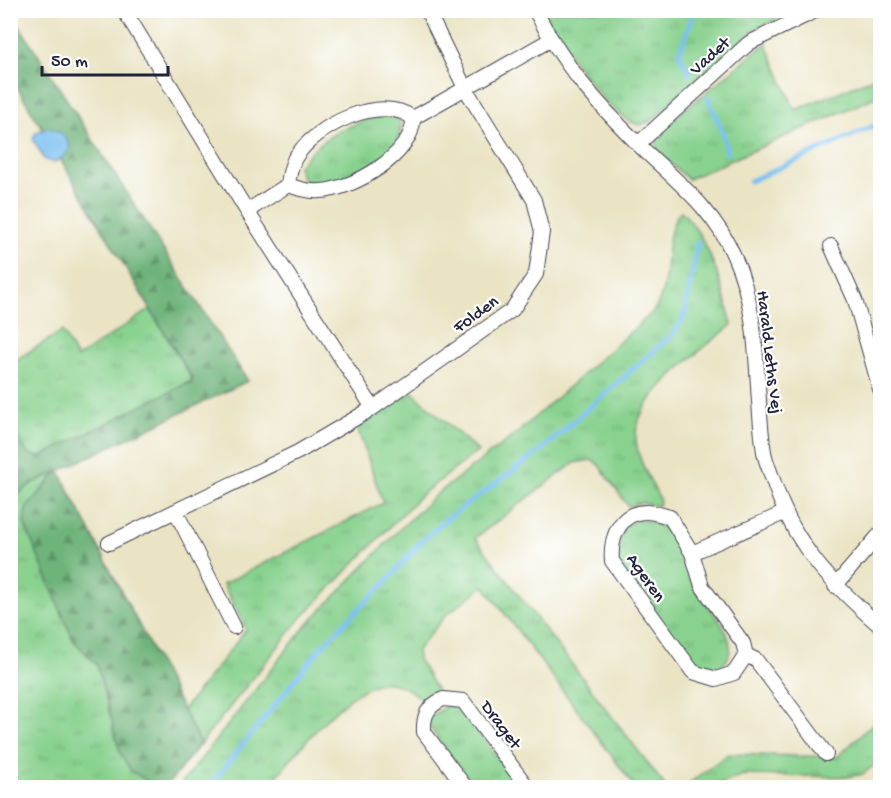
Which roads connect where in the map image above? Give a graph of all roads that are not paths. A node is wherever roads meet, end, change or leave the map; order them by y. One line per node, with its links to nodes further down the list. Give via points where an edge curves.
1 (124, 10): 10 (street)
2 (427, 10): 6 (street, Folden)
3 (535, 10): 5 (street, Harald Leths Vej)
4 (817, 10): 8 (street, Vadet, via 749,43)
5 (550, 40): 6 (street); 8 (street, Harald Leths Vej, via 580,84)
6 (465, 88): 7 (street); 14 (street, Folden, via 534,200 542,232 536,274 512,310)
7 (413, 118): 9 (street, via 411,134 373,172 322,191); 9 (street, via 389,108 361,112 337,122 294,159)
8 (638, 144): 16 (street, Harald Leths Vej, via 702,204 725,238 742,275 751,310 765,454)
9 (288, 185): 10 (street)
10 (247, 211): 14 (street)
11 (831, 246): 12 (street)
12 (876, 350): 13 (street)
13 (880, 389)
14 (373, 408): 15 (street, Folden, via 298,452)
15 (176, 512): 18 (street, Folden); 22 (street)
16 (784, 513): 19 (street); 20 (street, Harald Leths Vej, via 806,552)
17 (880, 534): 20 (street)
18 (109, 543)
19 (692, 553): 23 (street, Ageren, via 702,586 743,643); 23 (street, Ageren, via 670,517 644,511 621,521 610,543 612,561 693,672 716,679 735,673)
20 (835, 586): 21 (street, Harald Leths Vej)
21 (880, 626)
22 (234, 627)
23 (746, 655): 24 (street, Ageren, via 756,660)
24 (826, 754)
25 (466, 788): 26 (street, Draget, via 424,732 428,710 443,699 463,701)
26 (528, 788)

